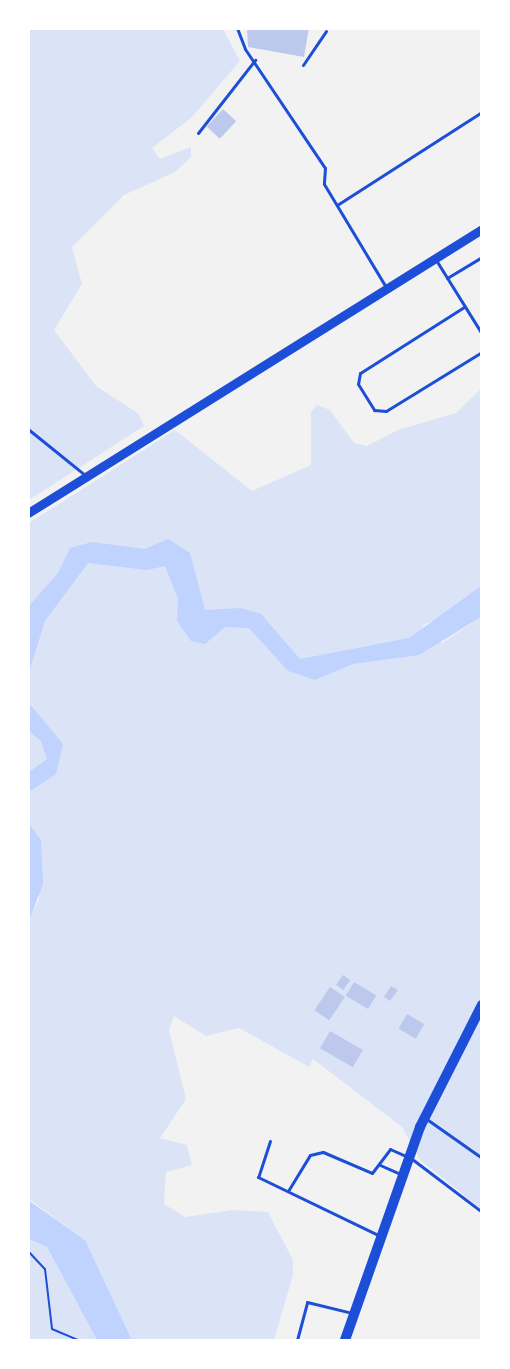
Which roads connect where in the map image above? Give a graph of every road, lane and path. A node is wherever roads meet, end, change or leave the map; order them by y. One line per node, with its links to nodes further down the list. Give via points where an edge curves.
1 (237, 28): 3 (lane)
2 (326, 31): 4 (lane)
3 (255, 60): 6 (lane); 7 (lane, via 325,168 324,183)
4 (303, 65)
5 (482, 112): 7 (lane)
6 (198, 133)
7 (337, 205): 12 (lane)
8 (482, 229): 10 (main road)
9 (482, 257): 11 (lane)
10 (435, 259): 11 (lane); 12 (main road)
11 (447, 279): 13 (lane)
12 (387, 288): 17 (main road)
13 (464, 307): 14 (lane); 15 (lane, via 360,373 358,384 374,410 386,411)
14 (482, 334)
15 (482, 352)
16 (28, 429): 17 (lane)
17 (87, 477): 18 (main road)
18 (28, 513)
19 (482, 1005): 20 (main road)
20 (424, 1117): 22 (main road); 23 (lane)
21 (270, 1141): 26 (lane, via 258,1177)
22 (408, 1156): 24 (lane, via 390,1149); 25 (main road); 27 (lane)
23 (482, 1158)
24 (380, 1165): 25 (lane); 26 (lane, via 372,1173 323,1152 309,1155)
25 (402, 1175): 28 (main road)
26 (288, 1191): 28 (lane)
27 (482, 1212)
28 (381, 1237): 30 (main road)
29 (28, 1251): 31 (path, via 45,1269 52,1329)
30 (353, 1313): 32 (lane, via 307,1302); 33 (main road)
31 (78, 1341)
32 (297, 1341)
33 (345, 1341)

